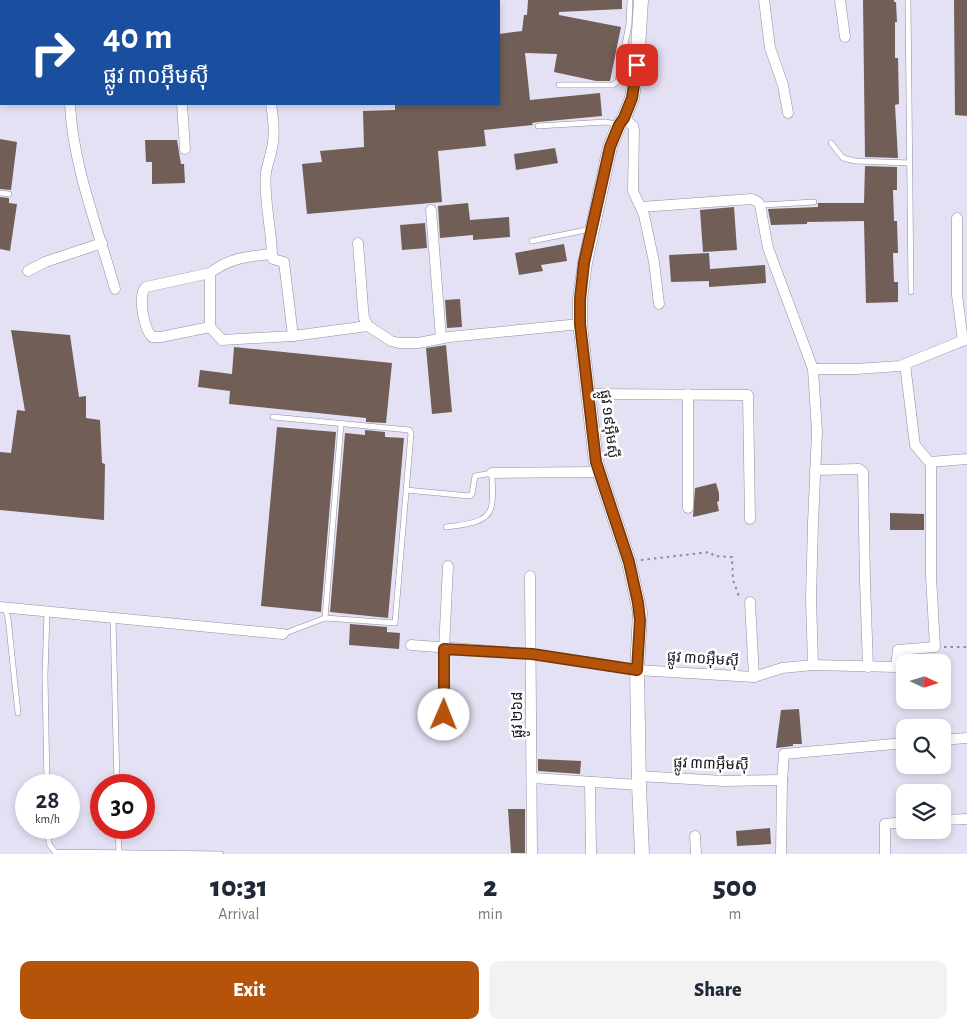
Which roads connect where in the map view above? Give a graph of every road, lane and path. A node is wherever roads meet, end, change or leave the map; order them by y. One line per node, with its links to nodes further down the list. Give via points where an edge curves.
1 (630, 0): 7 (lane, via 629,24 616,84)
2 (641, 0): 12 (street, ផ្លូវ ១៩អ៊ឹមស៊ី, via 632,98)
3 (764, 0): 11 (street, via 770,48 783,85)
4 (840, 0): 6 (street)
5 (908, 0): 16 (lane)
6 (845, 37)
7 (559, 84)
8 (70, 105): 26 (street, via 87,196)
9 (182, 105): 15 (street)
10 (271, 105): 28 (street, via 273,142 266,173)
11 (788, 113)
12 (622, 122): 13 (lane); 21 (street, via 634,130 633,190); 24 (street, ផ្លូវ ១៩អ៊ឹមស៊ី, via 610,147)
13 (538, 126)
14 (831, 143): 16 (lane, via 843,158 855,161)
15 (185, 149)
16 (910, 162): 32 (lane)
17 (0, 192): 18 (lane)
18 (9, 194)
19 (814, 202): 20 (lane)
20 (760, 205): 21 (street, via 752,199); 41 (street, via 768,248)
21 (641, 207): 33 (street, via 654,262)
22 (431, 210): 38 (street)
23 (957, 218): 39 (street, via 957,295)
24 (591, 229): 25 (lane); 34 (street, ផ្លូវ ១៩អ៊ឹមស៊ី, via 582,281)
25 (532, 241)
26 (102, 243): 29 (street, via 44,262); 31 (street)
27 (358, 244): 35 (street, via 364,318)
28 (272, 254): 30 (street, via 237,258); 37 (street, via 272,258 284,262)
29 (28, 271)
30 (210, 273): 36 (street); 36 (street, via 146,287 141,298 147,333 152,337)
31 (115, 289)
32 (911, 292)
33 (659, 304)
34 (580, 324): 38 (street); 42 (street, ផ្លូវ ១៩អ៊ឹមស៊ី)
35 (368, 326): 37 (street); 38 (street, via 399,343)
36 (210, 327): 37 (street, via 224,341)
37 (293, 336)
38 (441, 338)
39 (965, 340): 40 (street)
40 (905, 364): 41 (street, via 856,370); 47 (street, via 915,445)
41 (813, 369): 48 (street, via 817,432)
42 (588, 394): 43 (street); 49 (street, ផ្លូវ ១៩អ៊ឹមស៊ី)
43 (688, 394): 52 (street); 53 (street, via 748,395)
44 (273, 417): 45 (lane)
45 (341, 424): 51 (lane, via 411,432); 62 (lane)
46 (967, 459): 47 (street)
47 (930, 462): 65 (street)
48 (815, 470): 69 (street); 70 (street, via 859,469 863,472)
49 (599, 472): 50 (street); 55 (street, ផ្លូវ ១៩អ៊ឹមស៊ី)
50 (492, 473): 51 (lane, via 475,476 470,496); 54 (lane, via 491,508 487,516)
51 (406, 490): 62 (lane, via 395,624)
52 (688, 508)
53 (750, 519)
54 (446, 527)
55 (629, 562): 58 (path, via 710,552 714,556 732,557 733,580 741,601); 71 (street, ផ្លូវ ១៩អ៊ឹមស៊ី, via 640,613)
56 (448, 566): 67 (street)
57 (530, 576): 68 (street, ផ្លូវ ២៦៨)
58 (750, 602): 72 (street)
59 (2, 607): 60 (street); 73 (lane, via 8,618)
60 (47, 611): 61 (street); 78 (lane)
61 (113, 616): 63 (street); 79 (lane)
62 (325, 618): 63 (lane)
63 (283, 634)
64 (410, 645): 67 (street, ផ្លូវ ៣០អ៊ឹមស៊ី)
65 (935, 647): 66 (path); 70 (street, ផ្លូវ ៣០អ៊ឹមស៊ី, via 898,650 896,667)
66 (967, 648)
67 (444, 649): 68 (street, ផ្លូវ ៣០អ៊ឹមស៊ី); 74 (street)
68 (532, 654): 71 (street, ផ្លូវ ៣០អ៊ឹមស៊ី); 80 (street, ផ្លូវ ២៦៨)
69 (813, 665): 70 (street, ផ្លូវ ៣០អ៊ឹមស៊ី); 72 (street, ផ្លូវ ៣០អ៊ឹមស៊ី, via 782,668)
70 (868, 667)
71 (637, 670): 72 (street, ផ្លូវ ៣០អ៊ឹមស៊ី); 81 (street, ផ្លូវ ១៩អ៊ឹមស៊ី)
72 (754, 678)
73 (18, 713)
74 (444, 726)
75 (967, 738): 76 (street)
76 (951, 739)
77 (896, 744): 82 (street, via 787,753 783,757)
78 (47, 774)
79 (117, 774)
80 (532, 778): 83 (street, ផ្លូវ ៣៣អ៊ឹមស៊ី); 93 (street, ផ្លូវ ២៦៨)
81 (638, 780): 82 (street, ផ្លូវ ៣៣អ៊ឹមស៊ី); 83 (street, ផ្លូវ ៣៣អ៊ឹមស៊ី); 95 (street, ផ្លូវ ១៩អ៊ឹមស៊ី)
82 (782, 780): 97 (street)
83 (590, 782): 94 (street)
84 (967, 819): 85 (street)
85 (951, 820)
86 (896, 823): 98 (street, via 885,824)
87 (695, 836): 96 (street)
88 (48, 839): 90 (lane, via 55,852)
89 (118, 839): 90 (lane)
90 (119, 853): 91 (lane)
91 (206, 854): 92 (lane)
92 (221, 854)
93 (532, 854)
94 (591, 854)
95 (642, 854)
96 (696, 854)
97 (781, 854)
98 (886, 854)

